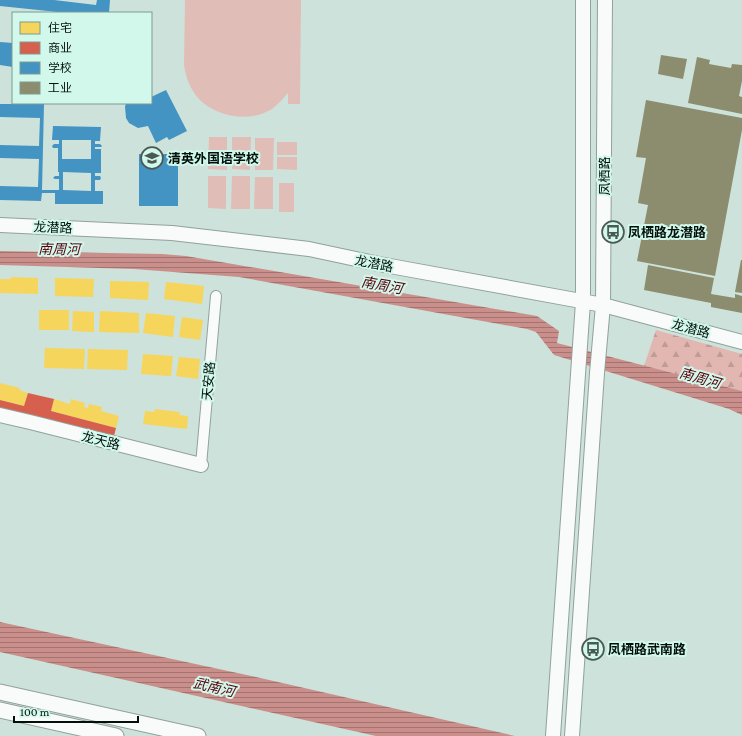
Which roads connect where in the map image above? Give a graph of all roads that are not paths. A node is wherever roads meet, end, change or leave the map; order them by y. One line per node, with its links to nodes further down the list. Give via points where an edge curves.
1 (582, 0): 5 (main road, 凤栖路)
2 (604, 0): 6 (main road, 凤栖路)
3 (0, 225): 5 (main road, 龙潜路, via 172,232 309,249)
4 (216, 296): 9 (street, 天安路)
5 (583, 302): 6 (main road, 龙潜路); 14 (main road, 凤栖路)
6 (603, 305): 7 (main road, 龙潜路); 15 (main road, 凤栖路)
7 (742, 342)
8 (0, 415): 9 (main road, 龙天路)
9 (201, 465)
10 (0, 692): 13 (main road)
11 (0, 710): 12 (main road)
12 (116, 736)
13 (198, 736)
14 (553, 736)
15 (572, 736)

